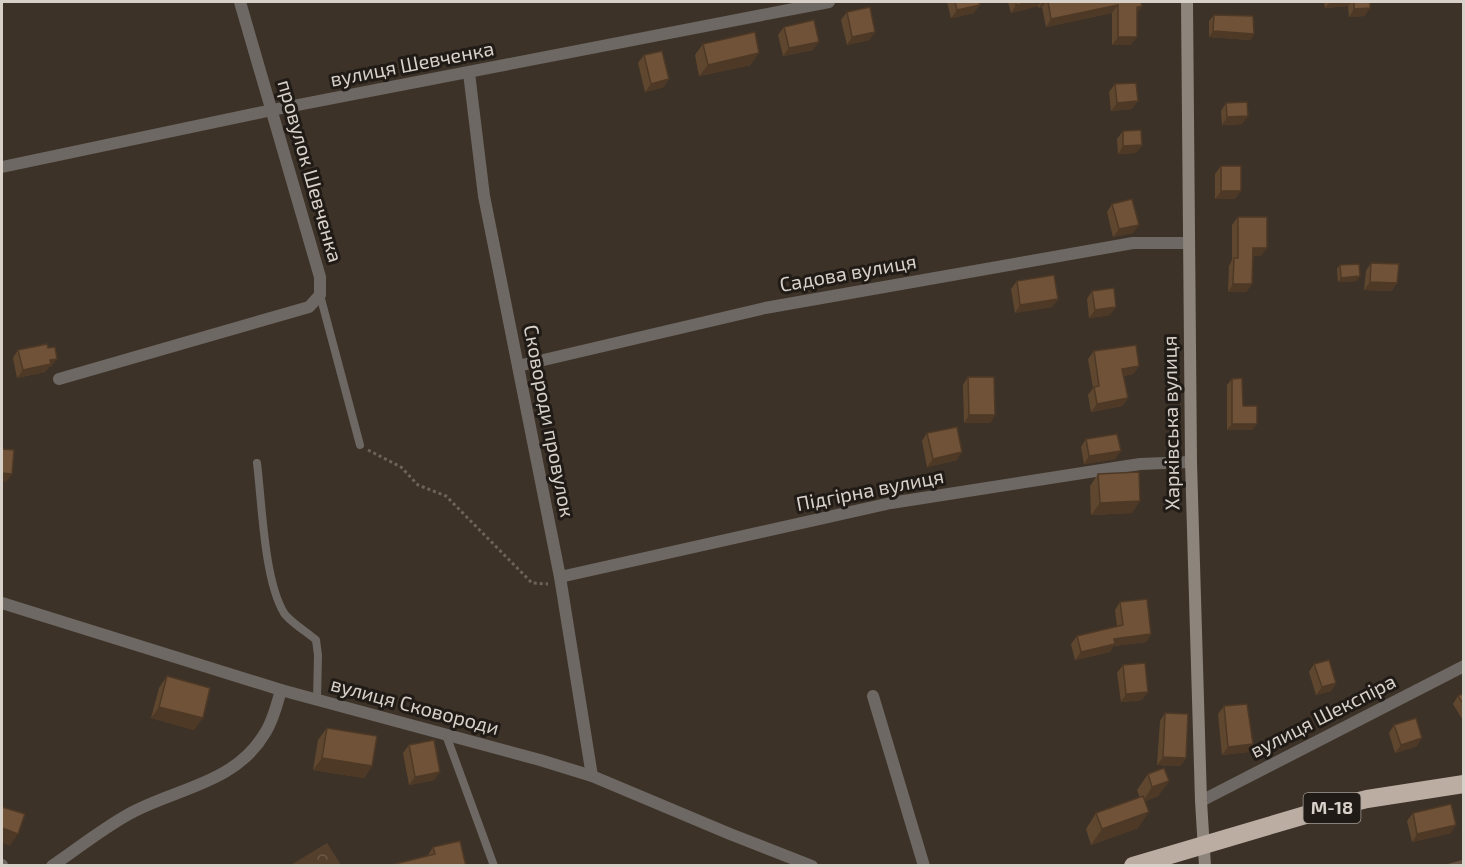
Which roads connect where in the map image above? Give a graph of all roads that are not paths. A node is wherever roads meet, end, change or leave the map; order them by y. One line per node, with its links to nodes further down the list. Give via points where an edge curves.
1 (240, 2): 5 (street, провулок Шевченка)
2 (830, 2): 4 (street, вулиця Шевченка)
3 (1187, 2): 7 (main road, Харківська вулиця)
4 (469, 73): 5 (street, вулиця Шевченка); 9 (street, Сковороди провулок, via 484,196)
5 (272, 110): 6 (street, вулиця Шевченка); 8 (street, провулок Шевченка, via 320,277)
6 (2, 167)
7 (1188, 243): 9 (street, Садова вулиця, via 1133,243 765,308); 12 (main road, Харківська вулиця)
8 (320, 295): 10 (street, via 309,307); 11 (lane)
9 (518, 366): 14 (street, Сковороди провулок)
10 (59, 379)
11 (360, 445)
12 (1191, 462): 14 (street, Підгірна вулиця, via 1140,464 891,503); 23 (main road, Харківська вулиця)
13 (257, 463): 19 (lane, via 275,594 285,616 316,640)
14 (561, 581): 21 (street, Сковороди провулок)
15 (2, 603): 17 (street, вулиця Сковороди)
16 (1464, 666): 23 (street, вулиця Шекспіра)
17 (281, 690): 19 (street, вулиця Сковороди); 25 (street, via 266,733 232,769 130,814)
18 (873, 696): 28 (street)
19 (317, 700): 20 (street, вулиця Сковороди)
20 (446, 735): 21 (street, вулиця Сковороди); 26 (lane)
21 (592, 776): 27 (street, вулиця Сковороди)
22 (1464, 784): 24 (highway, М-18, via 1367,799)
23 (1201, 801): 24 (main road, Харківська вулиця)
24 (1203, 843): 29 (highway, М-18); 30 (main road, Харківська вулиця)
25 (52, 866)
26 (494, 866)
27 (812, 866)
28 (924, 866)
29 (1133, 866)
30 (1205, 866)

